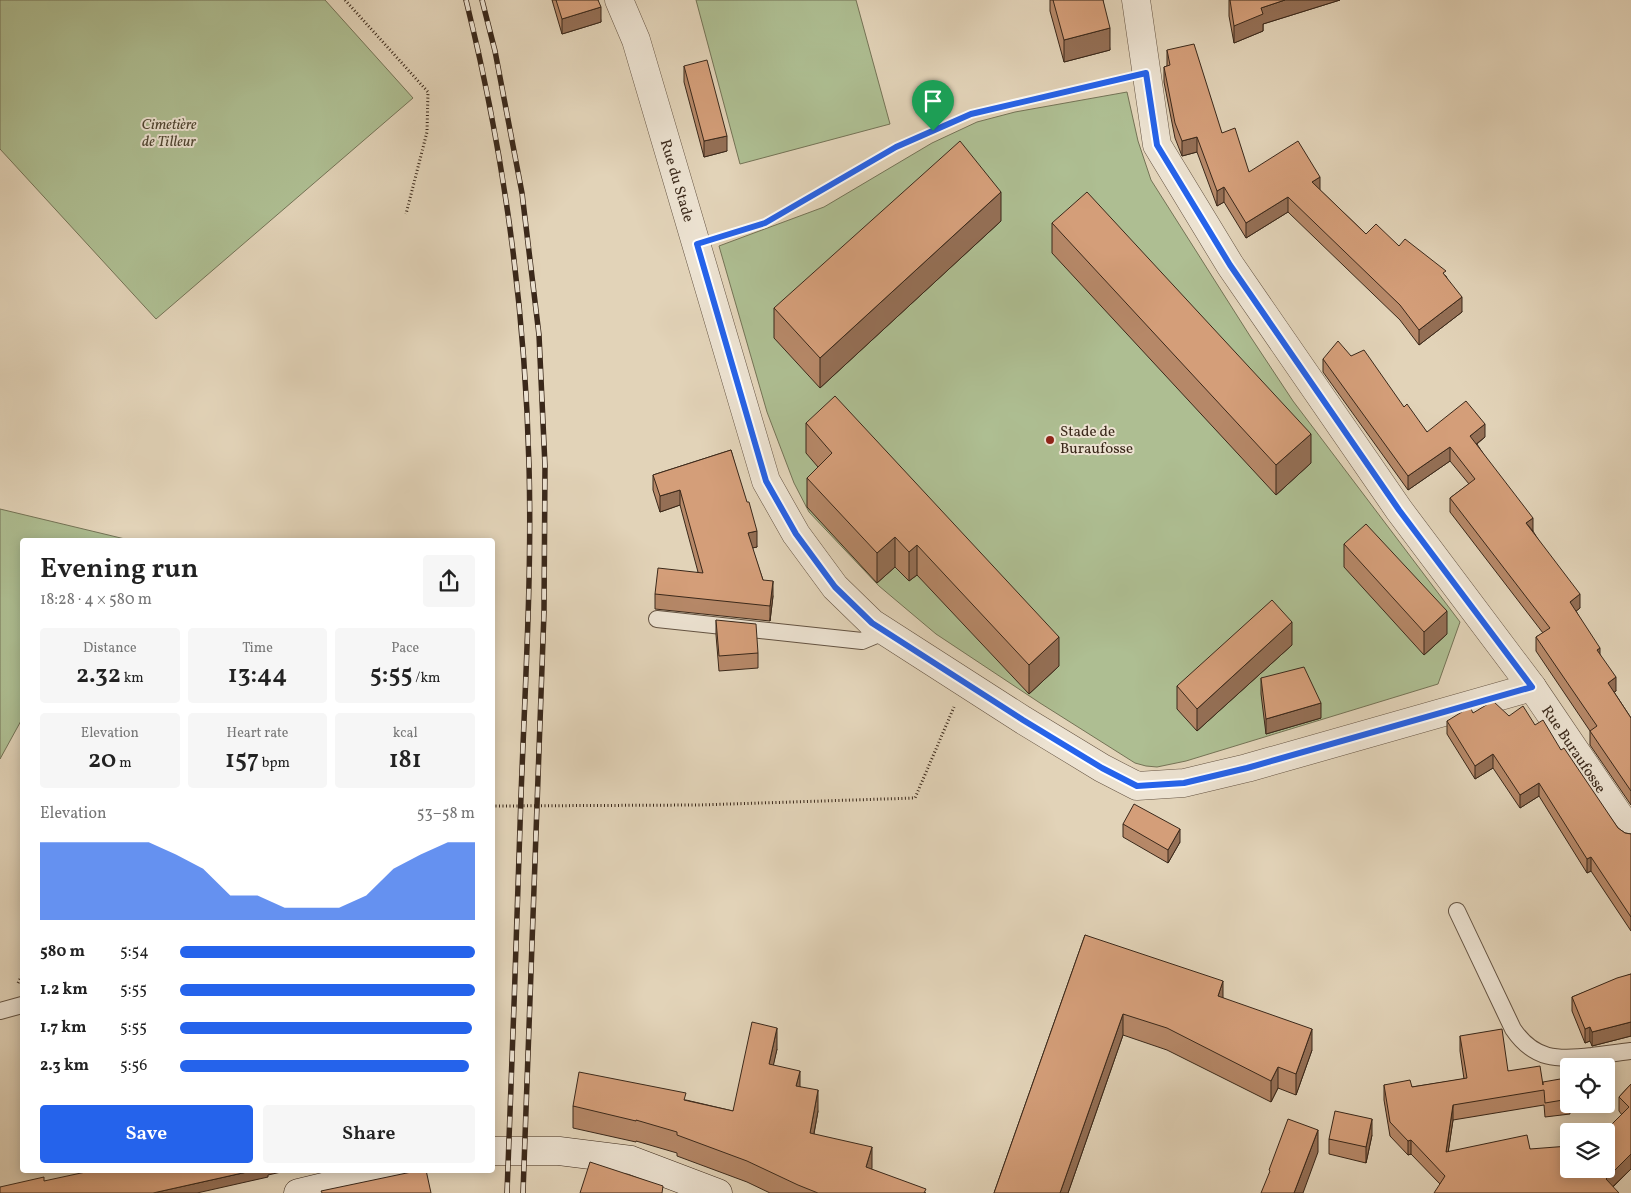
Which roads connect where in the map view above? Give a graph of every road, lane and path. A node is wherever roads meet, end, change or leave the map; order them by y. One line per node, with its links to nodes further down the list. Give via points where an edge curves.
1 (345, 0): 5 (path, via 428,92 427,132)
2 (619, 0): 6 (street, Rue du Stade, via 636,40)
3 (1136, 0): 4 (street, Rue Buraufosse)
4 (1146, 73): 6 (path, via 971,114 896,147 765,223); 10 (street, Rue Buraufosse, via 1157,145 1230,265 1399,510)
5 (406, 214)
6 (697, 244): 8 (street, Rue du Stade, via 766,481 796,534 835,587 872,623)
7 (657, 620): 8 (lane, via 862,641)
8 (886, 632): 9 (street, Rue du Stade)
9 (964, 682): 10 (street, Rue du Stade, via 1102,768 1137,786 1184,783 1247,768); 11 (path, via 916,798 698,805)
10 (1532, 687): 12 (street, Rue Buraufosse)
11 (495, 806)
12 (1631, 833)
13 (1457, 911): 16 (lane, via 1513,1029 1528,1047 1543,1056 1564,1059)
14 (20, 1006): 15 (lane)
15 (0, 1011)
16 (1626, 1052)
17 (495, 1151): 20 (street, via 559,1151 631,1160)
18 (362, 1173): 19 (street)
19 (298, 1193)
20 (718, 1193)

